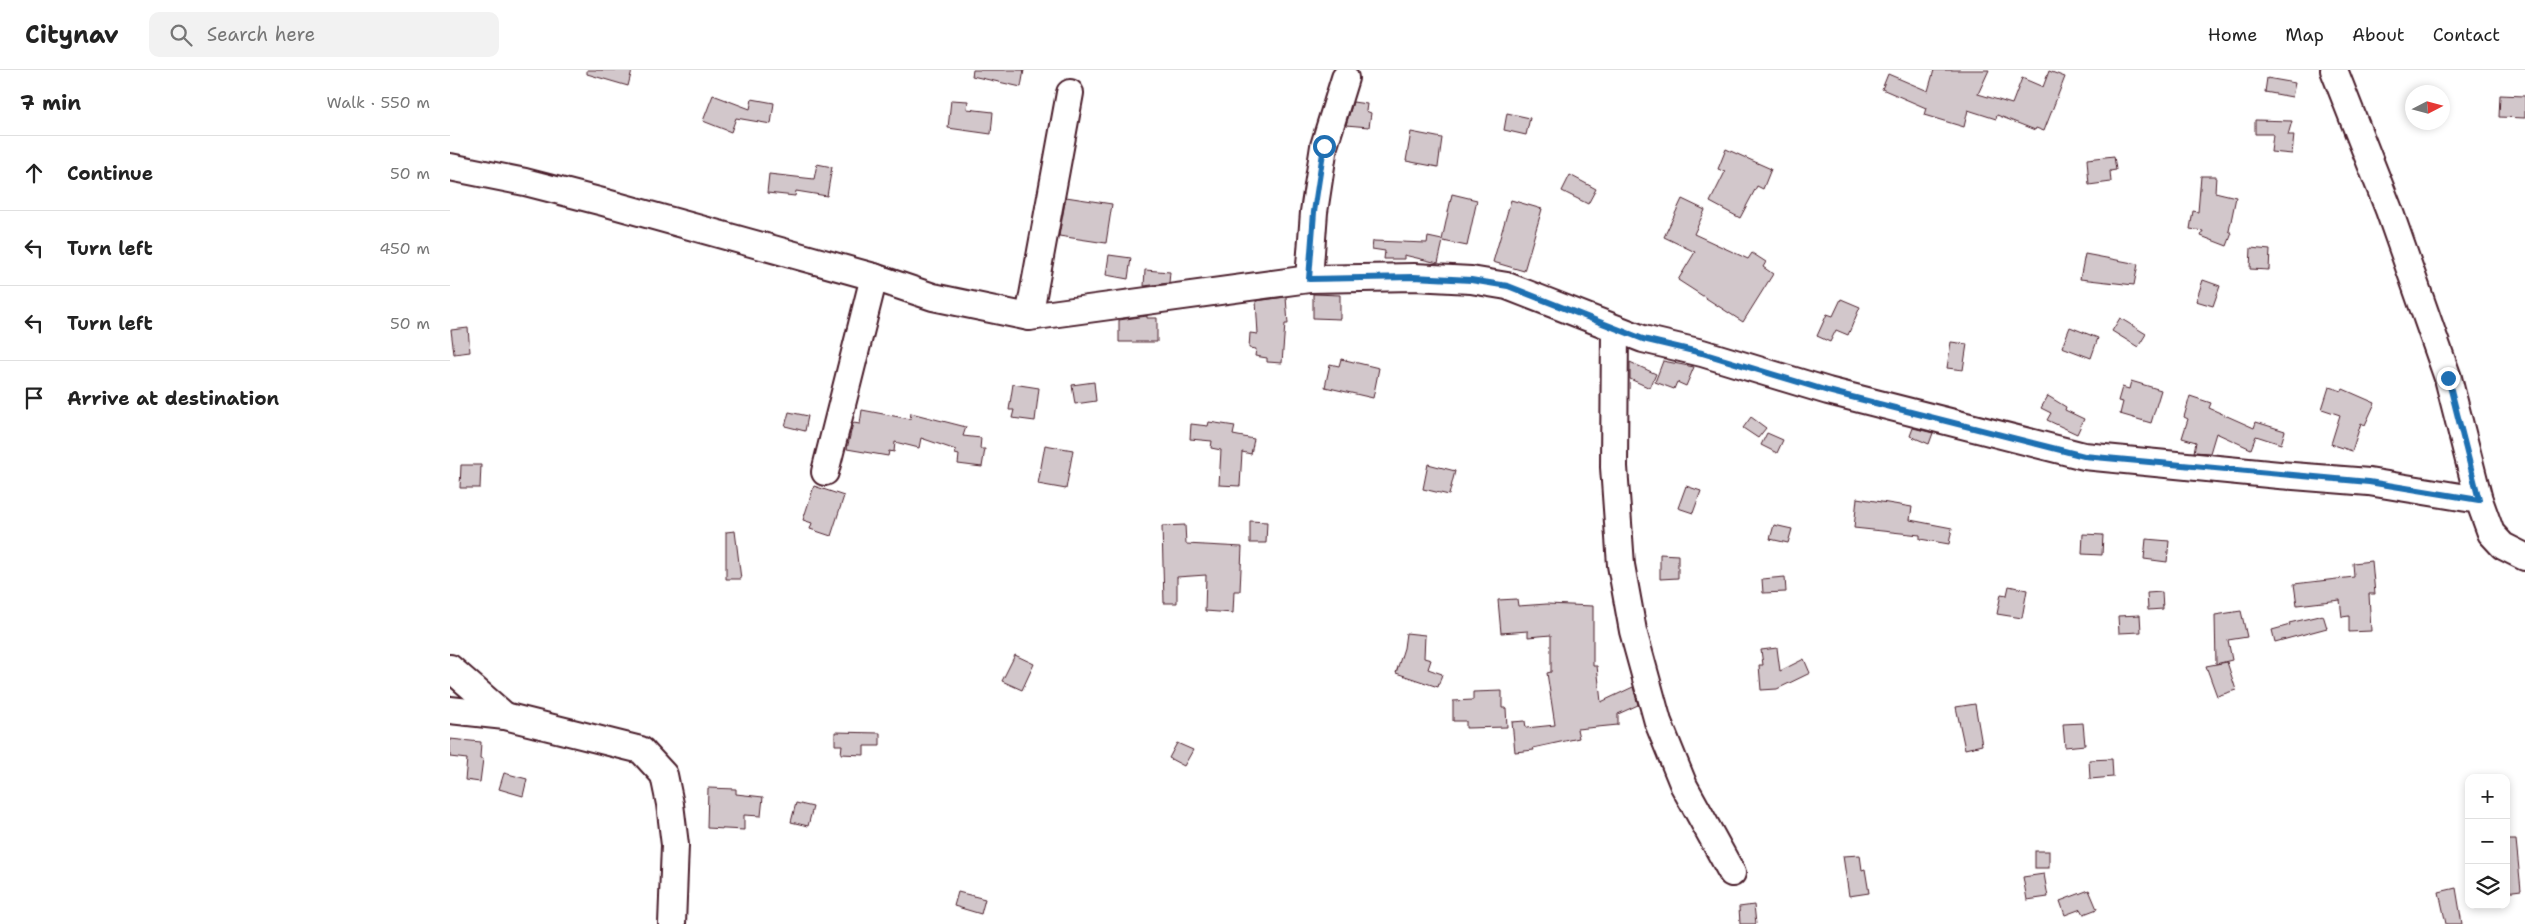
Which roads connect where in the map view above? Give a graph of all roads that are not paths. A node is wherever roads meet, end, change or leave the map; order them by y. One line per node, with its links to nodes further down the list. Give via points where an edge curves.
1 (2334, 70): 10 (street, via 2389,210 2448,378)
2 (1345, 78): 6 (street, via 1324,146 1314,212)
3 (1070, 93): 7 (street)
4 (450, 167): 5 (street, via 534,184)
5 (874, 277): 7 (street, via 932,298); 9 (street)
6 (1309, 279): 7 (street); 8 (street, via 1414,277 1498,284)
7 (1028, 317)
8 (1615, 329): 10 (street, via 1828,391 2084,456 2369,482); 15 (street, via 1614,467 1620,565 1633,631 1658,722 1676,768)
9 (824, 472)
10 (2479, 500): 11 (street, via 2491,533 2503,546)
11 (2525, 557)
12 (450, 668): 14 (street)
13 (450, 710): 14 (street)
14 (505, 716): 16 (street, via 641,750 664,776 676,845)
15 (1732, 873)
16 (672, 924)

